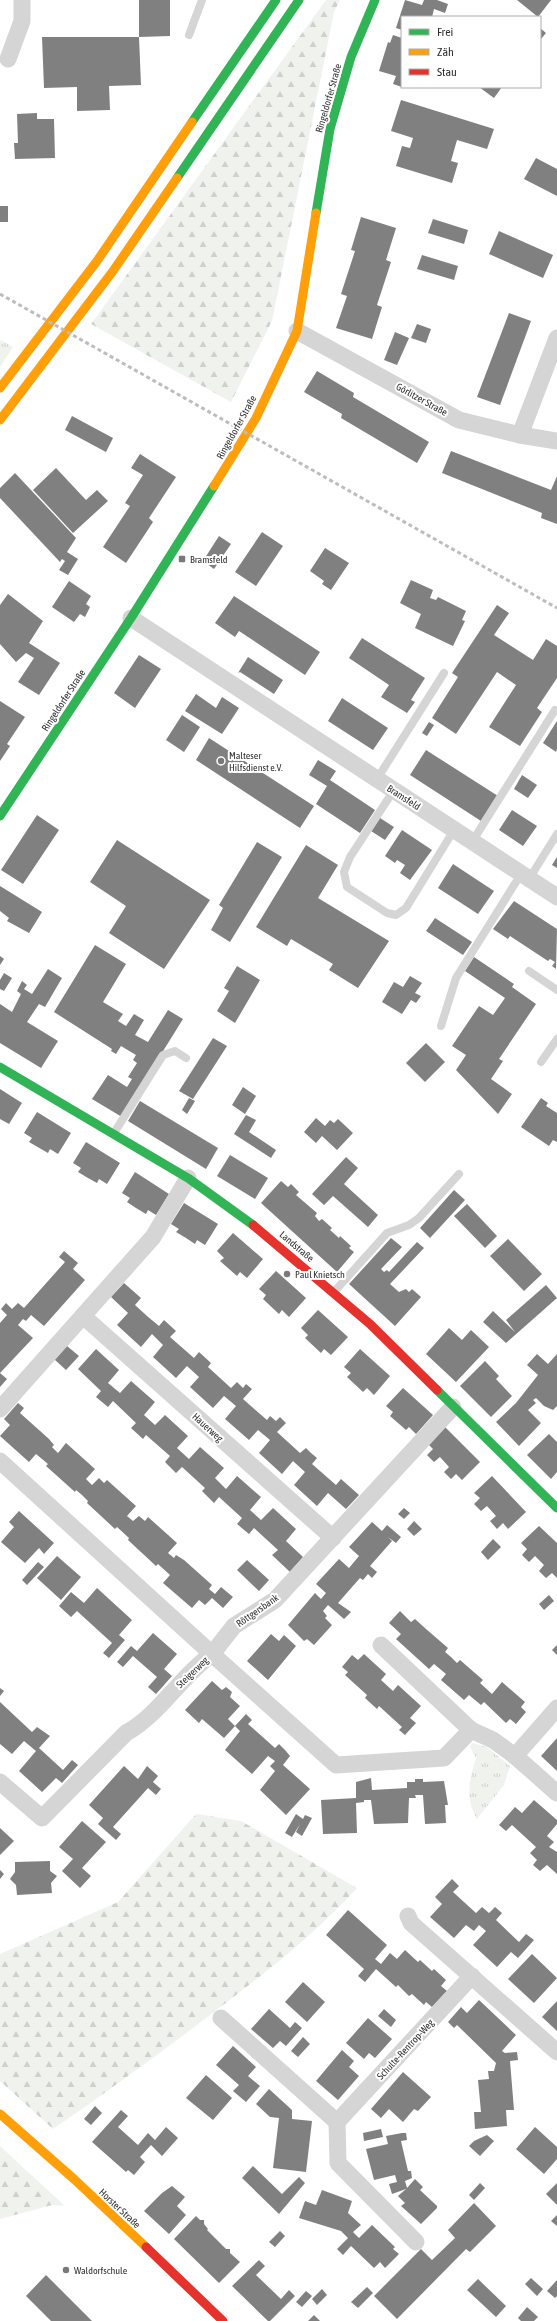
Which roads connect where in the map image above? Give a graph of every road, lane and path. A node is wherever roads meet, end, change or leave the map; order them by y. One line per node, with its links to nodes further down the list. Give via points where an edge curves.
1 (22, 0): 7 (street, via 22,21)
2 (202, 0): 6 (lane)
3 (276, 0): 10 (main road, via 97,261)
4 (299, 0): 11 (main road, via 113,272)
5 (375, 0): 8 (main road, Ringeldorfer Straße, via 351,57 330,129)
6 (189, 35)
7 (8, 59)
8 (297, 331): 12 (street, Görlitzer Straße, via 459,420); 14 (main road, Ringeldorfer Straße, via 256,418)
9 (557, 338): 12 (street)
10 (0, 388)
11 (0, 420)
12 (520, 435): 13 (street, Görlitzer Straße)
13 (557, 441)
14 (131, 618): 17 (street, Bramsfeld); 19 (main road, Ringeldorfer Straße)
15 (444, 673): 17 (lane)
16 (555, 710): 22 (lane)
17 (377, 779): 18 (street, Bramsfeld)
18 (394, 790): 20 (street, Bramsfeld); 20 (lane, via 350,857 344,872 347,887 388,913 396,915 406,908)
19 (0, 816)
20 (454, 830): 22 (street, Bramsfeld)
21 (557, 834): 23 (lane)
22 (472, 842): 23 (street, Bramsfeld)
23 (525, 877): 24 (street, Bramsfeld); 27 (lane, via 456,978)
24 (557, 898)
25 (529, 971): 26 (lane)
26 (557, 990)
27 (441, 1026)
28 (557, 1039): 30 (lane)
29 (186, 1058): 32 (lane, via 175,1051 163,1055)
30 (541, 1062)
31 (0, 1067): 32 (main road, Landstraße)
32 (113, 1134): 34 (main road, Landstraße)
33 (459, 1174): 35 (lane, via 419,1218 409,1225 387,1233)
34 (188, 1178): 35 (main road, Landstraße, via 248,1220); 36 (street, via 153,1237)
35 (334, 1292): 37 (main road, Landstraße, via 370,1324)
36 (83, 1316): 38 (street); 41 (street, Hauerweg)
37 (453, 1407): 40 (main road, Landstraße); 41 (street, Röttgersbank)
38 (0, 1409)
39 (0, 1462): 43 (street, Steigerweg)
40 (557, 1508)
41 (333, 1538): 43 (street, Röttgersbank, via 275,1600 234,1626)
42 (381, 1645): 45 (street)
43 (212, 1654): 45 (street, via 336,1765 444,1758); 47 (street, Steigerweg, via 198,1664 142,1724 126,1733 42,1818)
44 (557, 1708): 46 (street)
45 (471, 1730): 46 (street, via 492,1740)
46 (515, 1756): 48 (street)
47 (0, 1782)
48 (557, 1793)
49 (408, 1916): 50 (street, via 411,1923)
50 (472, 1976): 52 (street); 54 (street, Schulte-Rentrop-Weg)
51 (221, 2018): 54 (street)
52 (557, 2052)
53 (0, 2114): 56 (main road, Horster Straße, via 74,2179)
54 (337, 2122): 55 (street, via 338,2163)
55 (416, 2242)
56 (224, 2321)

